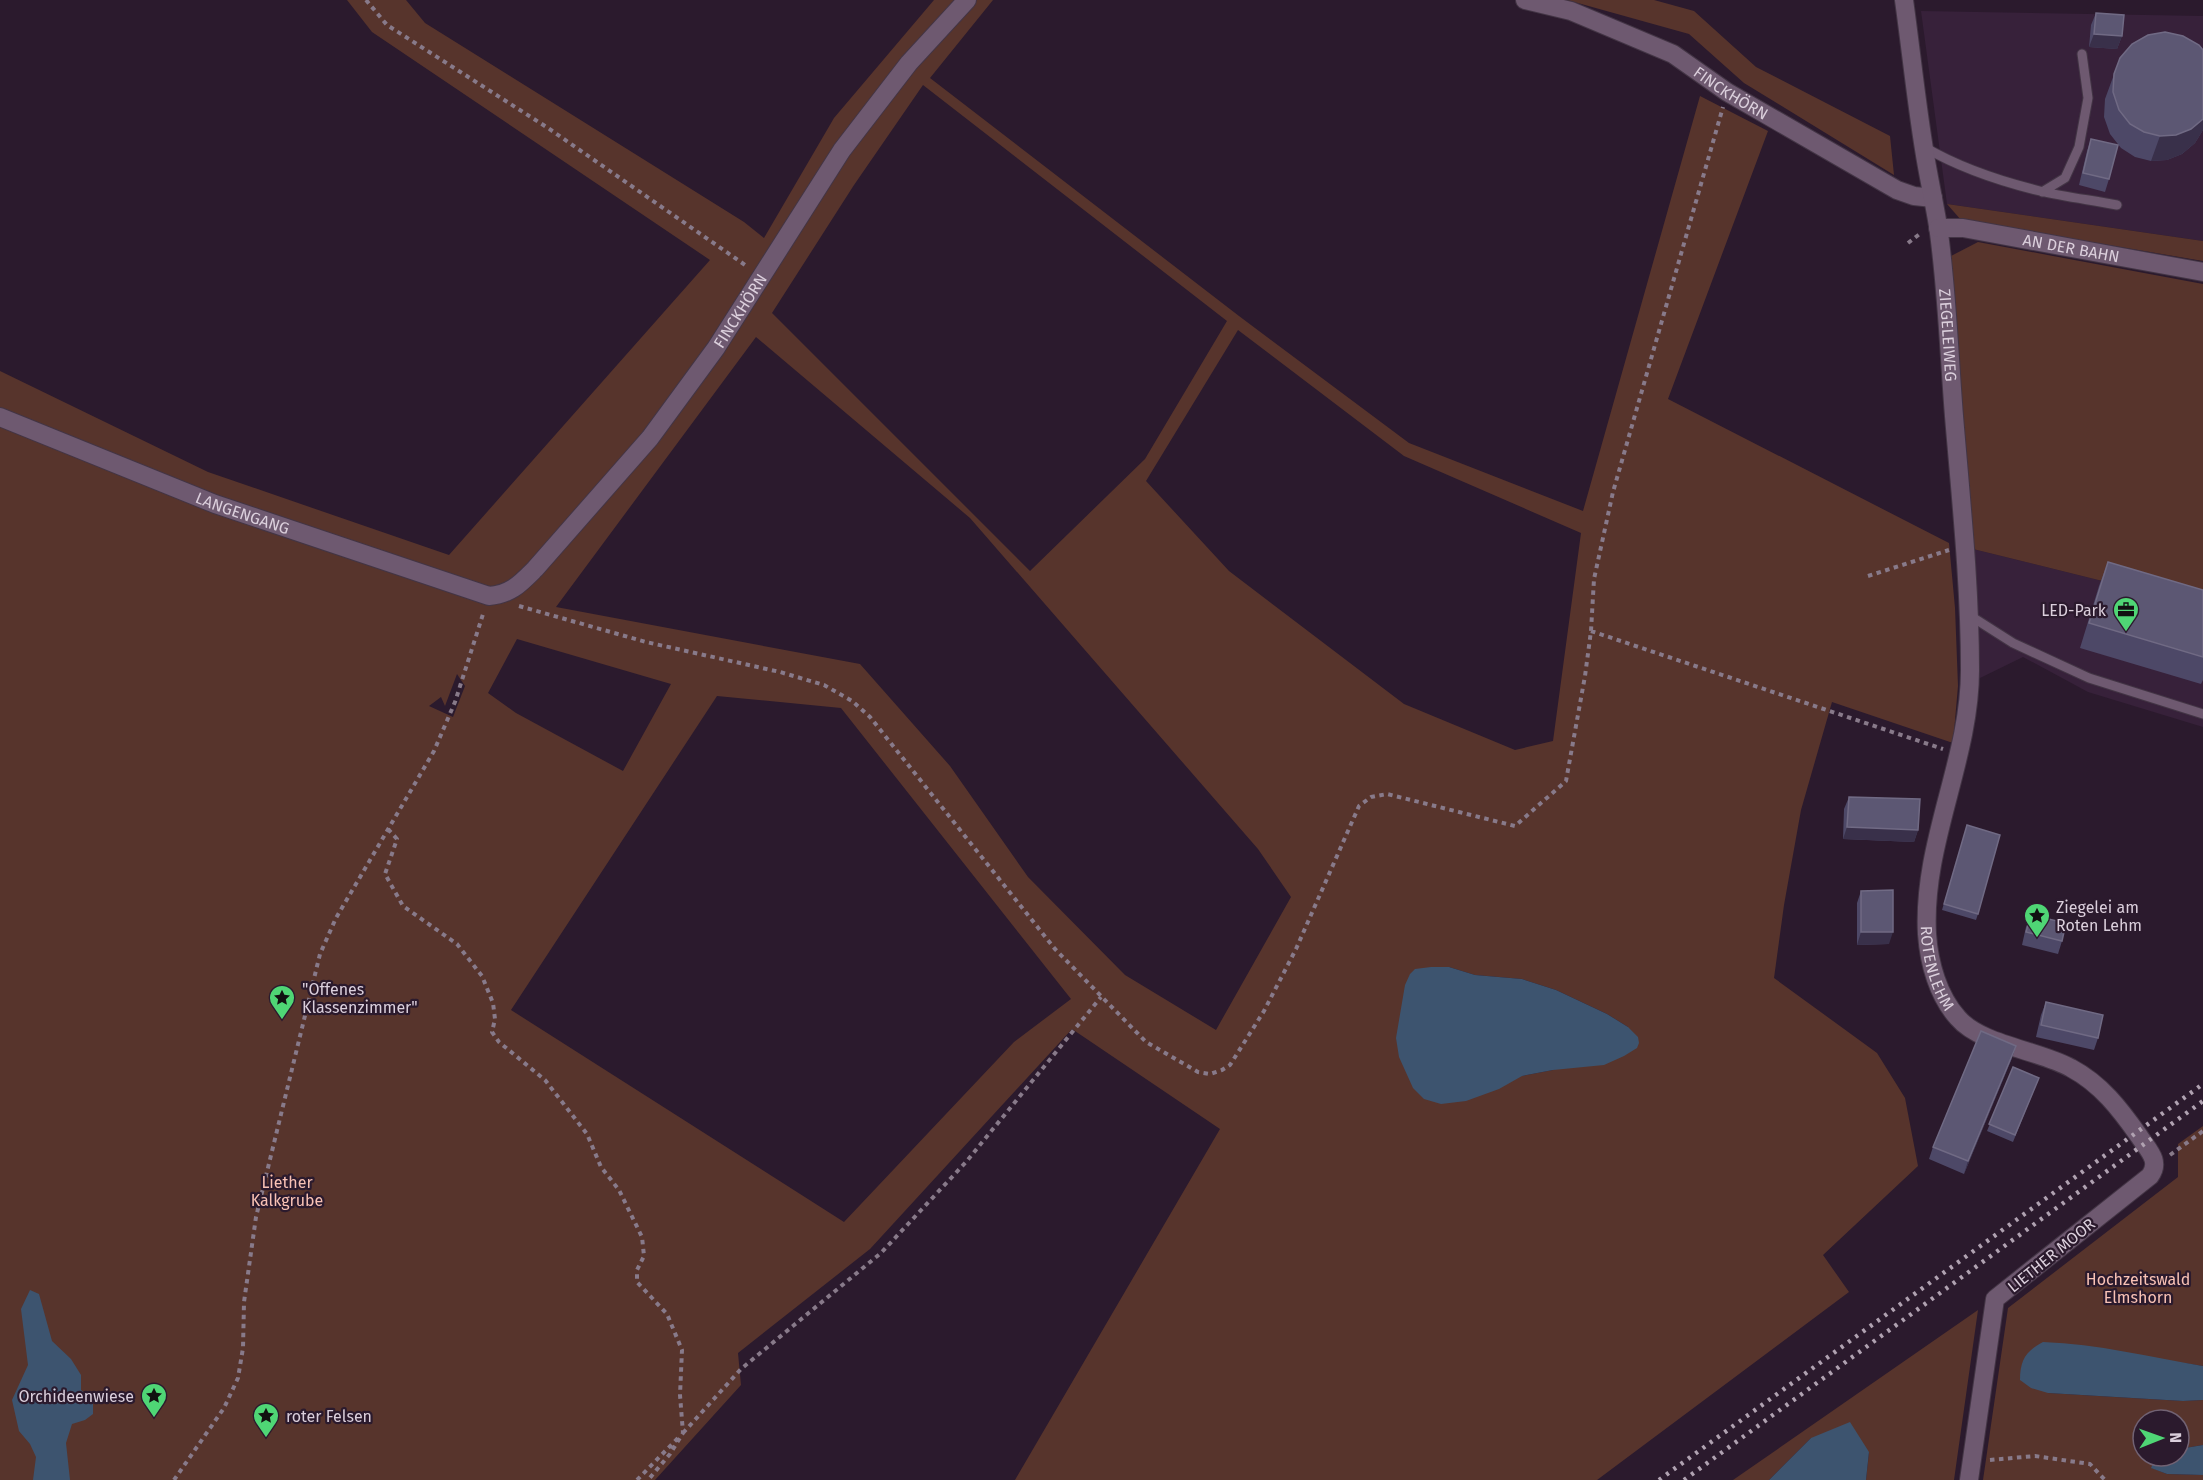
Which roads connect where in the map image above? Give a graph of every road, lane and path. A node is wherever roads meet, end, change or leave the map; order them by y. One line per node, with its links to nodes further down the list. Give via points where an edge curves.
1 (366, 0): 13 (path, via 387,25 548,128)
2 (967, 0): 13 (street, FINCKHÖRN, via 909,63 842,150)
3 (1525, 0): 6 (street, FINCKHÖRN, via 1571,11 1673,54)
4 (1904, 0): 7 (street, ZIEGELEIWEG)
5 (2082, 54): 8 (lane, via 2088,98 2079,147 2065,178)
6 (1727, 92): 9 (street, FINCKHÖRN, via 1897,190); 19 (path, via 1613,492 1594,579)
7 (1924, 147): 8 (lane, via 1999,180); 9 (street, ZIEGELEIWEG)
8 (2042, 192): 10 (lane)
9 (1933, 198): 11 (street, ZIEGELEIWEG)
10 (2117, 205)
11 (1938, 228): 12 (street, AN DER BAHN, via 1964,228); 15 (street, ZIEGELEIWEG)
12 (2203, 272)
13 (762, 277): 17 (street, FINCKHÖRN, via 650,438 535,569 519,585)
14 (0, 417): 17 (street, LANGENGANG, via 215,504)
15 (1964, 546): 16 (path); 18 (street, ZIEGELEIWEG)
16 (1868, 576)
17 (497, 596): 23 (path, via 434,751); 24 (path, via 635,639 824,685 852,701 870,717 1055,949)
18 (1967, 614): 20 (street, ZIEGELEIWEG); 21 (lane, via 2013,643 2088,678)
19 (1591, 631): 22 (path); 24 (path, via 1566,781 1515,826 1387,794 1371,797 1359,806 1264,1011 1230,1065 1222,1071 1198,1072 1146,1042)
20 (1970, 670): 22 (street, ROTENLEHM)
21 (2203, 714)
22 (1960, 754): 26 (street, ROTENLEHM, via 1937,839 1927,907 1932,969 1946,1000 1958,1019 1976,1033 2070,1067 2097,1085 2115,1102)
23 (388, 829): 27 (path, via 397,839 385,874 403,906 457,944 482,976 493,1003 492,1032 545,1080 587,1134 601,1167 619,1190 642,1237 644,1256 637,1269 637,1282 667,1314 682,1350); 29 (path, via 336,918 320,954 256,1217 238,1378 224,1408)
24 (1101, 997): 27 (path, via 966,1162 881,1253 741,1369)
25 (2203, 1131): 26 (path)
26 (2155, 1162): 28 (street, LIETHER MOOR, via 2150,1176 1995,1299)
27 (683, 1433): 30 (path); 31 (path)
28 (1971, 1461): 32 (street, LIETHER MOOR); 33 (path, via 2035,1456 2090,1464)
29 (174, 1480)
30 (637, 1480)
31 (648, 1480)
32 (1969, 1480)
33 (2105, 1480)

